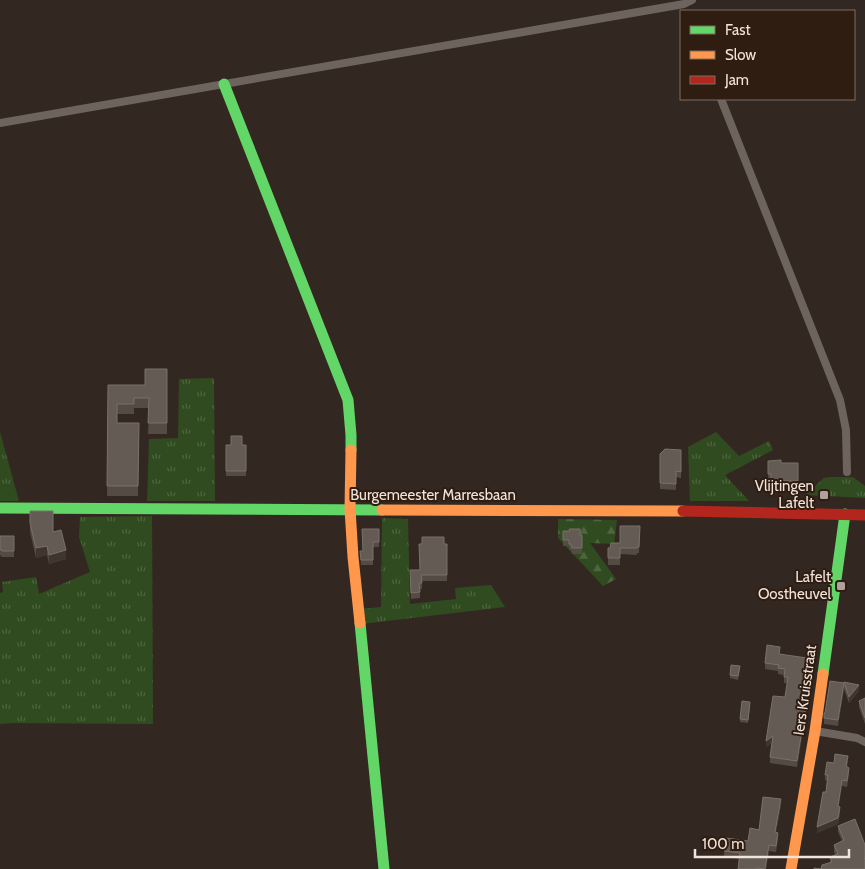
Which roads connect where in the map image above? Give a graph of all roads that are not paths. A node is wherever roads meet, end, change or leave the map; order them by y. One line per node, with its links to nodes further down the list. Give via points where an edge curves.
1 (692, 0): 2 (street)
2 (685, 8): 3 (street)
3 (224, 84): 5 (street); 8 (street, via 348,400)
4 (721, 100): 6 (street, via 840,400 846,430)
5 (0, 123)
6 (847, 472)
7 (0, 508): 8 (street, Burgemeester Marresbaan)
8 (350, 510): 9 (street, Burgemeester Marresbaan); 13 (street)
9 (845, 514): 10 (street, Burgemeester Marresbaan); 11 (street, Iers Kruisstraat)
10 (865, 514)
11 (814, 731): 12 (street); 14 (street, Iers Kruisstraat)
12 (865, 742)
13 (384, 869)
14 (791, 869)

